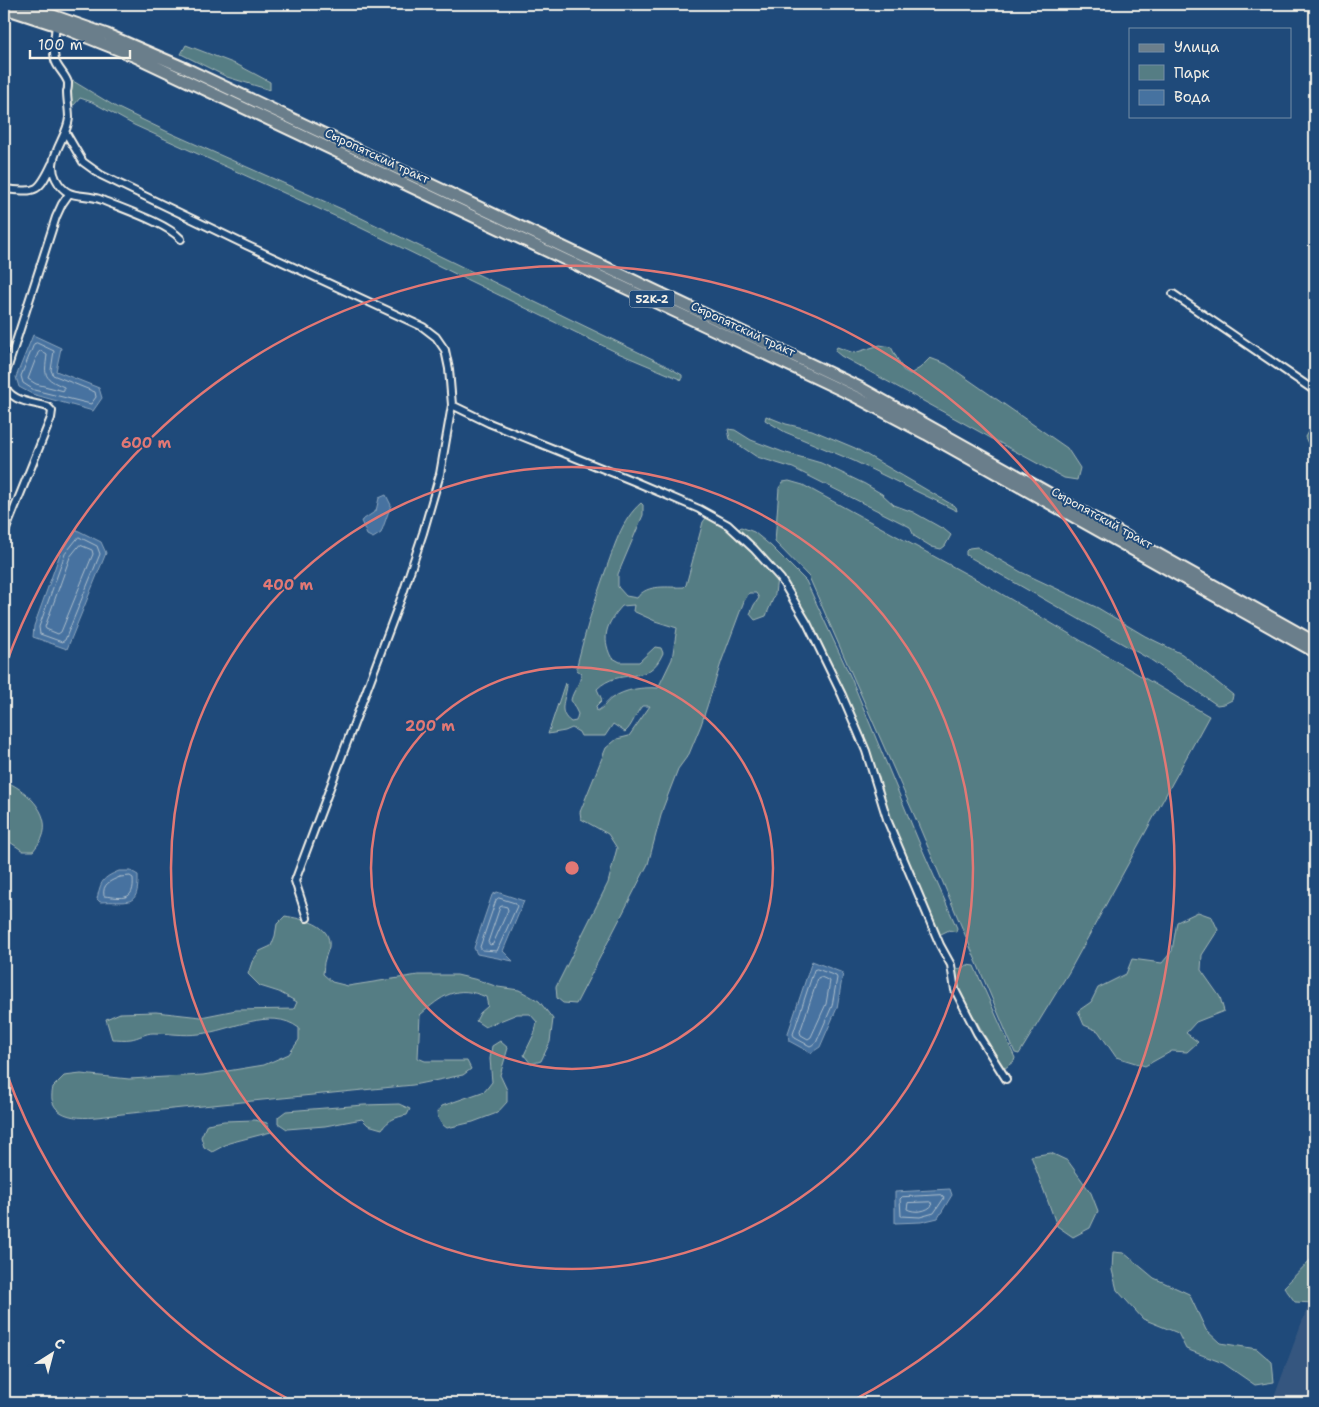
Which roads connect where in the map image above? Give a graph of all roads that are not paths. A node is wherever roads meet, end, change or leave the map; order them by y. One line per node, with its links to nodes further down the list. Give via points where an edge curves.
1 (20, 4): 15 (main road, Сыропятский тракт / 52К-2, via 106,34 187,69 861,388)
2 (4, 8): 3 (main road, Сыропятский тракт / 52К-2)
3 (56, 25): 4 (street, via 55,60 68,84); 16 (main road, Сыропятский тракт / 52К-2, via 185,79 856,396)
4 (66, 133): 5 (street); 13 (street, via 84,162 101,175 423,327 445,350)
5 (52, 164): 6 (street, via 39,188 33,191); 7 (street, via 55,178)
6 (4, 189)
7 (68, 194): 8 (street, via 102,200 162,226); 10 (street, via 56,217)
8 (181, 239)
9 (1173, 294): 12 (street)
10 (4, 379)
11 (4, 383): 14 (street, via 6,391 18,400 48,407 52,411)
12 (1315, 391)
13 (452, 405): 17 (street, via 440,474 423,533 295,881); 18 (street, via 699,509 728,526 781,579 807,623 842,695 888,822 951,965 955,990)
14 (4, 534)
15 (1315, 642)
16 (1315, 652)
17 (307, 918)
18 (1006, 1079)

